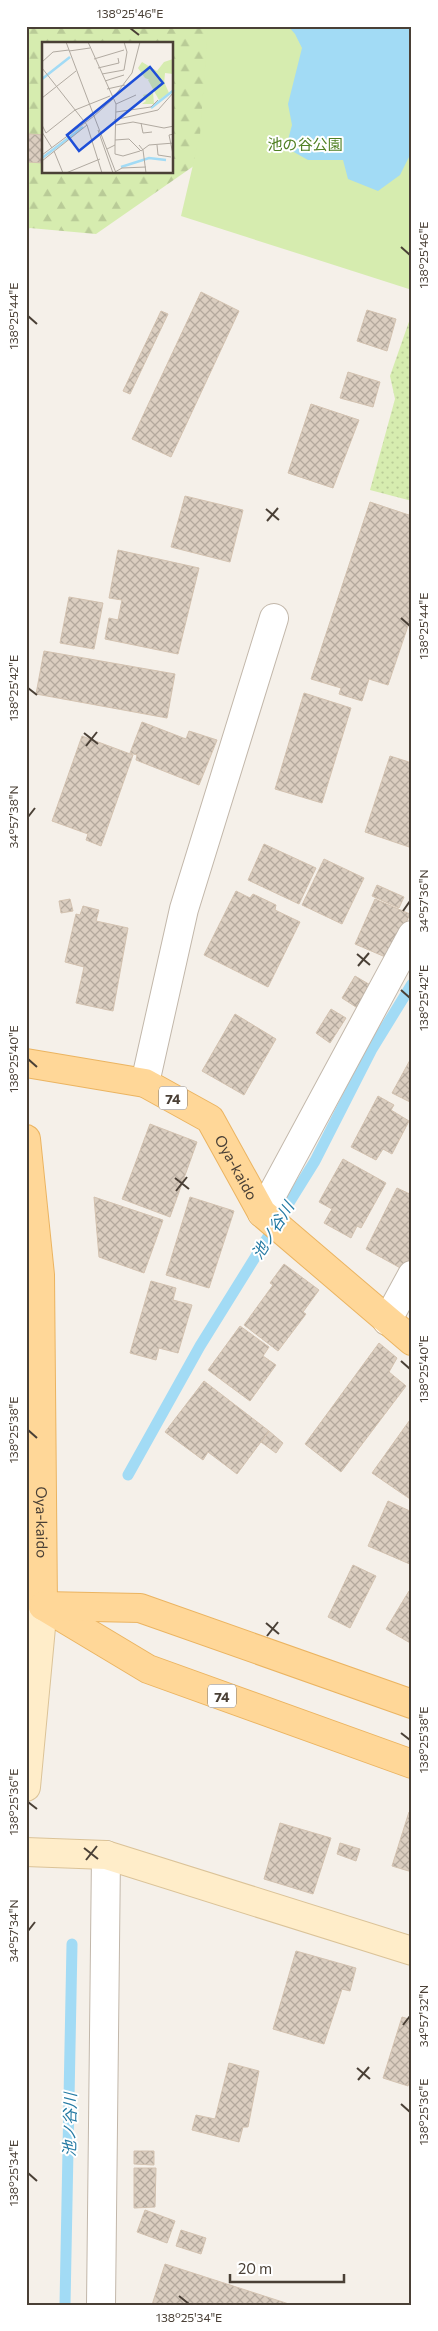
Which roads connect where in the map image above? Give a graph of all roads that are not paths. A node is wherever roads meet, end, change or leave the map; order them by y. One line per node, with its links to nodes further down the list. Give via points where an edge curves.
1 (274, 618): 4 (street, via 184,909)
2 (412, 936): 6 (street)
3 (26, 1063): 4 (main road, Oya-kaido / 74)
4 (145, 1083): 6 (main road, Oya-kaido / 74, via 210,1119)
5 (26, 1139): 10 (main road, Oya-kaido, via 40,1275)
6 (263, 1214): 8 (main road, Oya-kaido / 74)
7 (412, 1275): 8 (street)
8 (387, 1321): 9 (main road, Oya-kaido / 74)
9 (412, 1341)
10 (35, 1604): 11 (main road, via 140,1608); 12 (main road, 74, via 148,1669); 13 (street)
11 (412, 1704)
12 (412, 1764)
13 (26, 1787)
14 (26, 1852): 15 (street)
15 (106, 1854): 16 (street); 17 (street)
16 (412, 1951)
17 (101, 2305)

